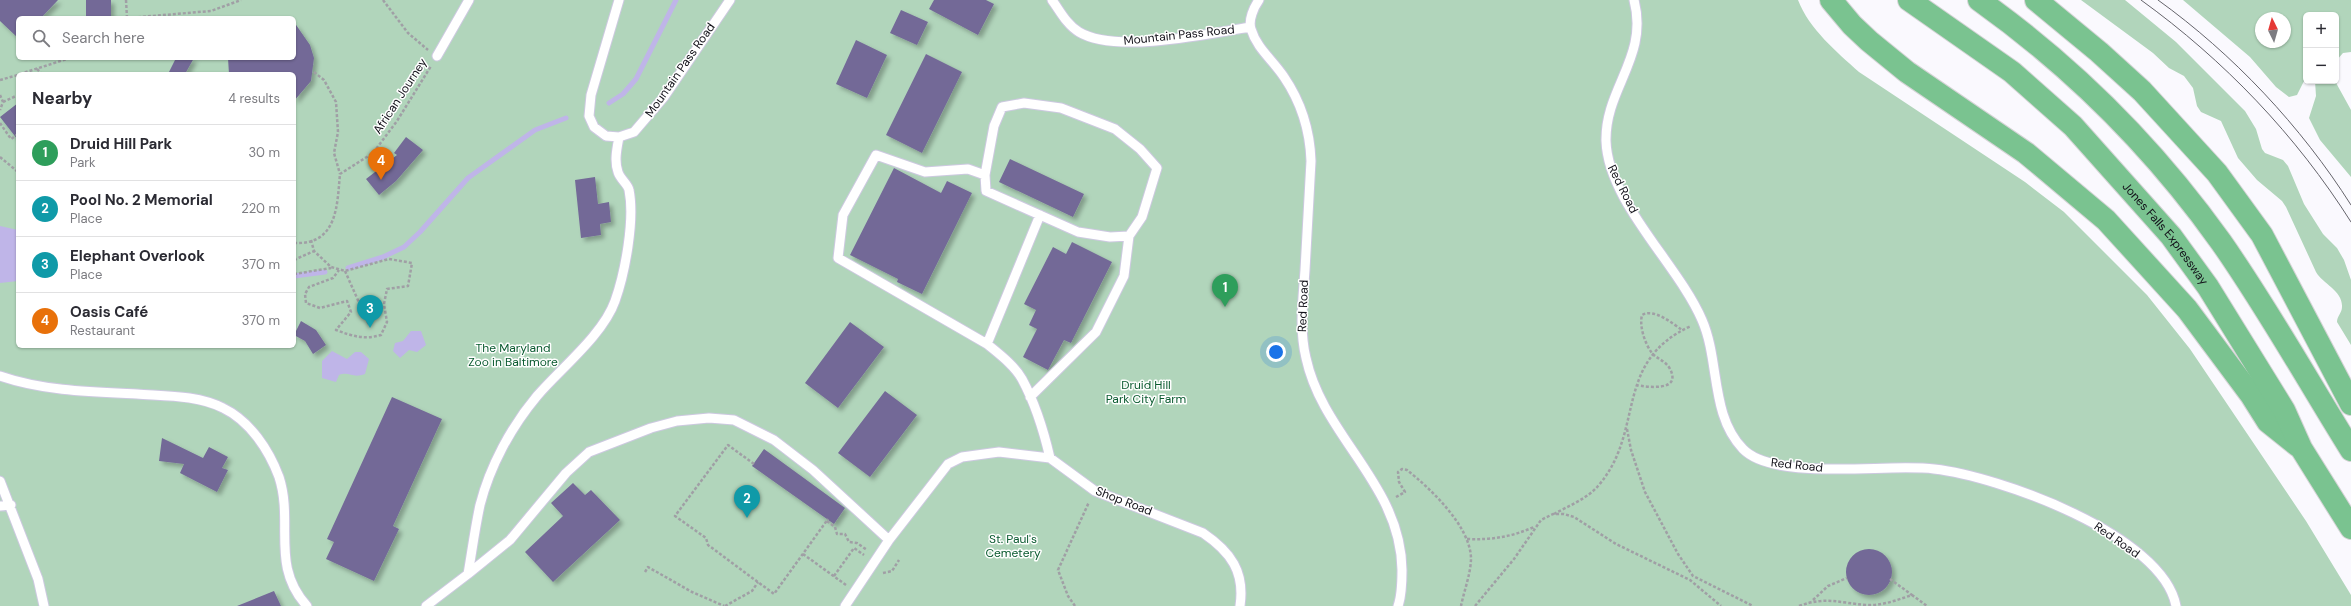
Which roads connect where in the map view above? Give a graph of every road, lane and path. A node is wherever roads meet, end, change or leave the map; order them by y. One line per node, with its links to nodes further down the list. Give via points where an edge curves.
1 (126, 0): 14 (path)
2 (241, 0): 15 (path, via 211,11)
3 (383, 0): 17 (path, via 408,33)
4 (469, 0): 17 (lane)
5 (619, 0): 31 (lane, via 590,95 589,116 594,127 606,136)
6 (730, 0): 31 (lane, Mountain Pass Road, via 664,97 634,132)
7 (1052, 0): 16 (lane, Mountain Pass Road, via 1066,21 1079,32 1102,40 1129,42)
8 (1259, 0): 16 (lane, via 1252,15)
9 (1634, 0): 46 (lane, Red Road, via 1638,19 1637,37 1632,58 1612,103 1607,123 1608,160 1627,201 1687,292)
10 (1831, 0): 56 (highway, via 1852,25 1907,72 2026,153 2106,220 2187,309 2268,422)
11 (1909, 0): 56 (highway, Jones Falls Expressway, via 2012,72 2073,126 2110,165 2171,236 2208,287 2284,410)
12 (1979, 0): 57 (highway, via 2052,55 2092,92 2140,141 2182,191 2221,242 2256,295)
13 (2036, 0): 54 (highway, via 2142,91 2217,173 2262,236)
14 (127, 16)
15 (151, 16)
16 (1250, 28): 62 (lane, Red Road, via 1258,46 1284,77 1291,90 1307,124 1310,141 1302,311 1302,339 1306,359 1320,397 1333,421)
17 (437, 56): 34 (path, African Journey, via 397,121 373,153)
18 (64, 60): 19 (path)
19 (36, 69): 20 (path); 21 (path)
20 (26, 72)
21 (40, 72)
22 (314, 72): 34 (path, via 324,80 336,102 338,132 334,153)
23 (16, 75): 24 (path)
24 (0, 80)
25 (0, 95): 27 (path)
26 (16, 96): 27 (path)
27 (3, 102): 28 (path)
28 (0, 110)
29 (0, 123): 30 (path, via 11,139)
30 (16, 135)
31 (619, 136): 74 (lane, via 616,157 618,173 629,190 630,224 629,246 615,302 596,333 536,397 514,427 493,466 480,505)
32 (0, 157): 33 (path)
33 (16, 170)
34 (340, 174): 38 (path, via 336,214 331,227)
35 (985, 175): 36 (lane, via 986,191); 37 (lane, via 994,126 1002,107 1024,103 1061,108 1116,129 1140,149 1157,168 1142,217); 49 (lane, via 968,170 925,172 876,155 843,215 838,258)
36 (1040, 215): 37 (lane, via 1078,232 1110,238); 49 (lane)
37 (1129, 236): 53 (lane, via 1124,276 1096,332)
38 (311, 240): 39 (path); 40 (path)
39 (296, 243)
40 (314, 251): 41 (path); 42 (path)
41 (296, 259)
42 (331, 268): 43 (path); 45 (path)
43 (339, 270): 44 (path); 44 (path, via 333,278 309,286 305,294 306,303 320,308 347,301 351,312 336,330 354,338 381,335 387,322 384,304 387,289 408,286 412,263 389,259)
44 (345, 273): 47 (path)
45 (296, 274)
46 (1702, 320): 48 (path); 98 (lane, Red Road, via 1726,421 1734,438 1758,460 1806,468 1906,466 1936,469 2002,485 2041,498 2098,525 2124,542 2156,571 2168,587)
47 (369, 325)
48 (1682, 330): 50 (path); 50 (path, via 1652,313 1646,312 1642,315 1642,329)
49 (987, 344): 53 (lane, via 1022,378)
50 (1652, 353): 52 (path); 52 (path, via 1670,370 1670,382 1665,387 1657,388)
51 (0, 376): 85 (lane, via 83,392 191,398 223,408 240,420 258,438 277,473 284,502 285,558 288,576 296,592)
52 (1636, 385): 55 (path)
53 (1030, 397): 58 (lane, via 1043,430)
54 (2351, 404)
55 (1627, 429): 65 (path, via 1616,456 1597,487); 76 (path, via 1630,450 1645,492 1678,554)
56 (2301, 448): 67 (highway, Jones Falls Expressway)
57 (2351, 450)
58 (1050, 458): 61 (lane, Shop Road); 69 (lane, Shop Road, via 1000,452 962,457 948,464)
59 (754, 464): 80 (path, via 728,445 675,516 706,538 708,545)
60 (0, 481): 63 (lane)
61 (1095, 491): 89 (path, via 1058,570 1068,596); 90 (lane, Shop Road, via 1186,525 1215,541 1236,567 1241,580)
62 (1385, 503): 68 (path, via 1405,492 1397,476 1402,469 1407,470 1438,499); 91 (lane, Red Road, via 1398,531 1402,550)
63 (11, 505): 64 (lane); 84 (lane, via 38,579)
64 (0, 506)
65 (1553, 514): 66 (path, via 1546,516); 79 (path, via 1574,517 1616,544)
66 (1535, 526): 68 (path, via 1517,534 1490,540); 93 (path, via 1514,559)
67 (2351, 528)
68 (1467, 539): 92 (path, via 1471,560)
69 (888, 540): 74 (lane, via 813,470 774,440 734,420 709,418 677,421 651,428 589,452 566,472 510,540); 81 (lane, Shop Road)
70 (803, 554): 75 (path); 75 (path, via 828,520 835,527 837,534 847,535 849,542 857,543 869,552 866,556 854,548); 80 (path, via 774,594)
71 (900, 560): 72 (path)
72 (894, 569)
73 (645, 572): 87 (path, via 648,567 692,592)
74 (468, 574): 86 (lane)
75 (834, 576): 81 (path)
76 (1693, 576): 79 (path); 95 (path)
77 (1847, 578): 83 (path, via 1835,582)
78 (1890, 579): 82 (path)
79 (1690, 580): 94 (path)
80 (758, 582): 87 (path, via 752,591)
81 (854, 591): 88 (lane, Shop Road)
82 (1912, 595): 83 (path, via 1876,604 1826,599); 97 (path)
83 (1813, 601): 96 (path)
84 (44, 606)
85 (308, 606)
86 (426, 606)
87 (724, 606)
88 (845, 606)
89 (1075, 606)
90 (1240, 606)
91 (1398, 606)
92 (1461, 606)
93 (1475, 606)
94 (1721, 606)
95 (1753, 606)
96 (1799, 606)
97 (1927, 606)
98 (2176, 606)

